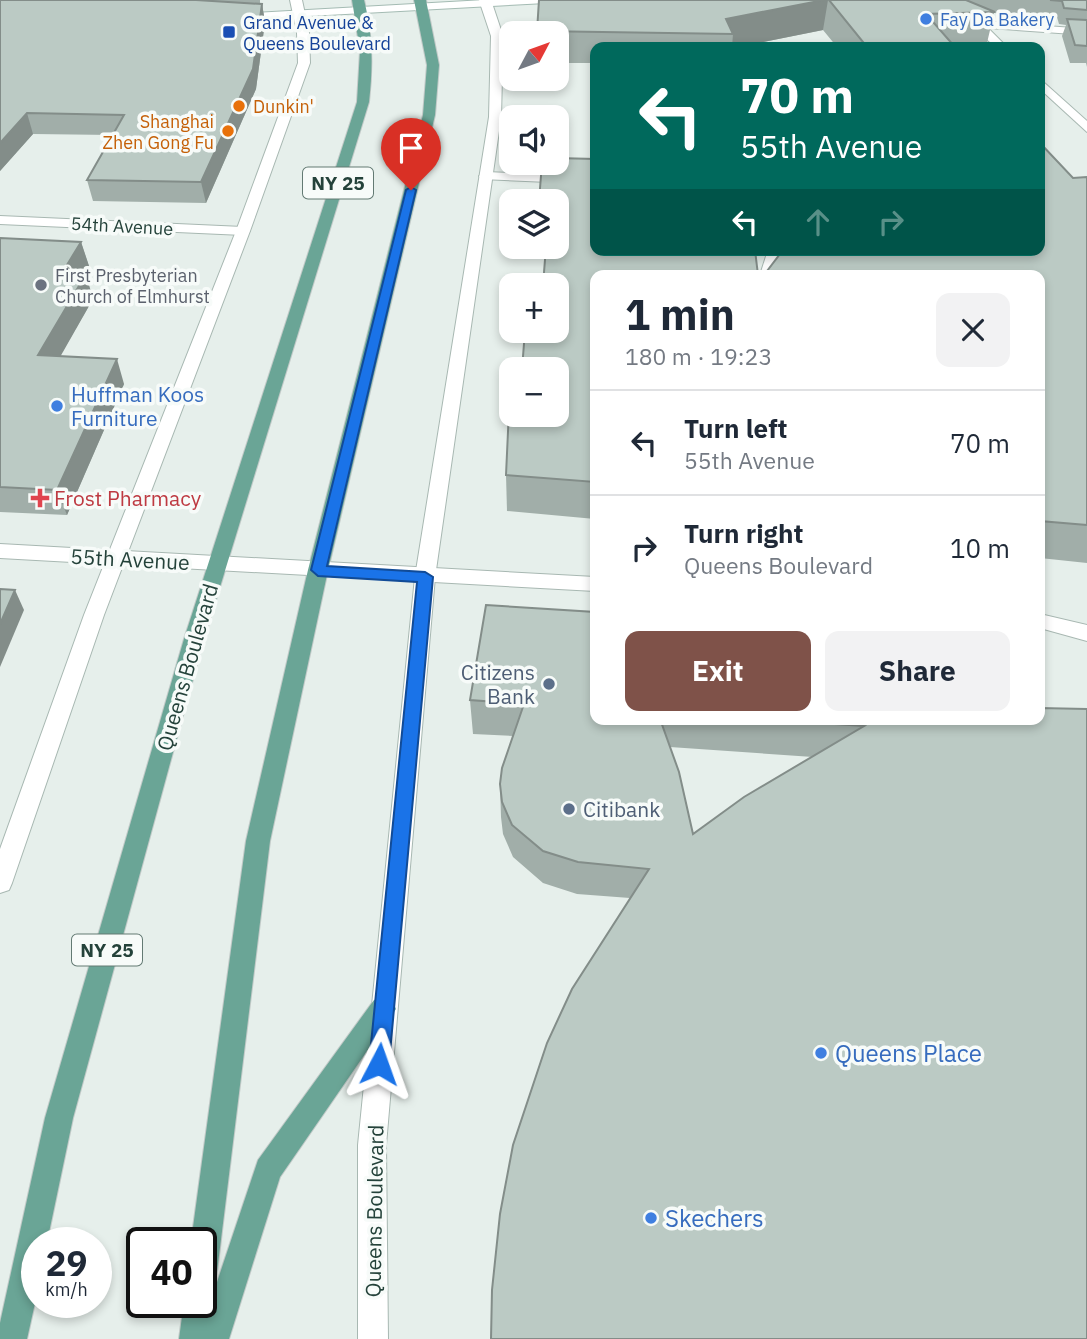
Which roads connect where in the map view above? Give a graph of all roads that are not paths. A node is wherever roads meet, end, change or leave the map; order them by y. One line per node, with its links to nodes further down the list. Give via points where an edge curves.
1 (296, 0): 8 (street)
2 (546, 0): 4 (street)
3 (939, 0): 6 (street)
4 (486, 3): 5 (street); 15 (street, Queens Boulevard, via 497,36 495,117)
5 (422, 4): 7 (street); 22 (main road, via 433,65 429,115)
6 (955, 4): 10 (street)
7 (360, 6): 8 (street); 21 (main road, Queens Boulevard / NY 25, via 366,30 365,84 357,122)
8 (299, 15): 9 (street); 18 (street, via 304,63)
9 (221, 17)
10 (976, 24): 11 (street); 12 (street)
11 (1087, 32)
12 (996, 42)
13 (1045, 88): 14 (street)
14 (1087, 128)
15 (486, 176): 16 (street); 23 (street, Queens Boulevard)
16 (590, 180)
17 (0, 220): 18 (street, 54th Avenue)
18 (243, 231): 20 (street)
19 (0, 551): 20 (street, 55th Avenue)
20 (116, 558): 21 (street, 55th Avenue); 27 (street)
21 (216, 564): 22 (street, 55th Avenue); 31 (main road, Queens Boulevard / NY 25, via 59,1118)
22 (318, 570): 23 (street, 55th Avenue); 29 (main road, via 258,841)
23 (425, 577): 24 (street, 55th Avenue); 28 (street, Queens Boulevard)
24 (590, 584)
25 (1045, 622): 26 (street)
26 (1087, 633)
27 (0, 883)
28 (383, 1009): 33 (main road, via 268,1170); 34 (street, Queens Boulevard, via 372,1145)
29 (208, 1227)
30 (197, 1318): 32 (main road)
31 (12, 1339)
32 (194, 1339)
33 (214, 1339)
34 (373, 1339)

